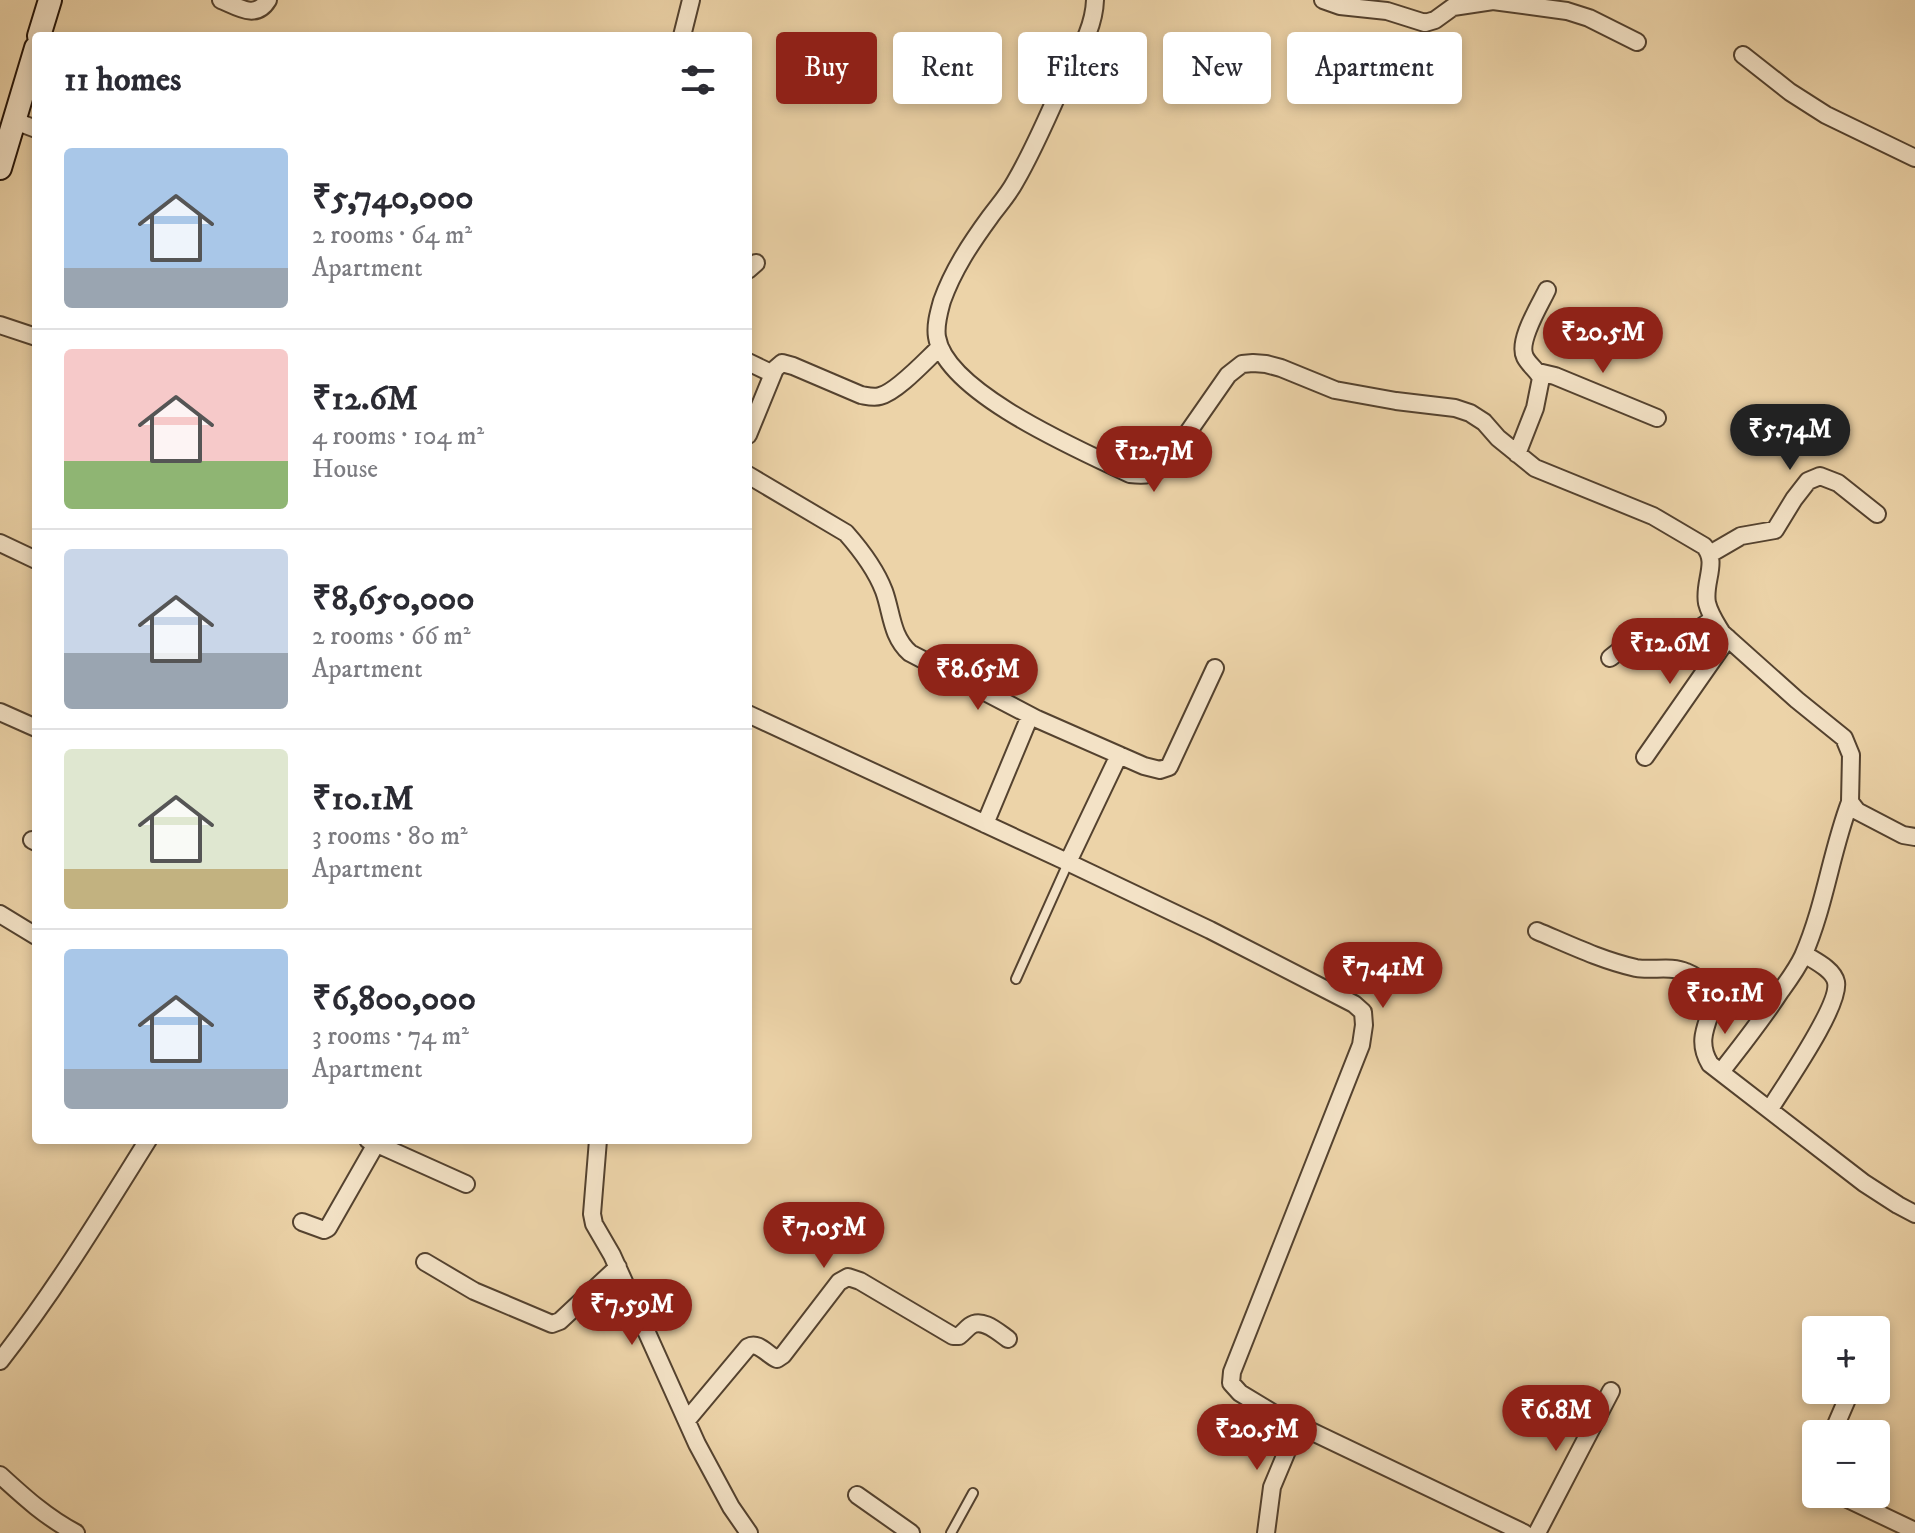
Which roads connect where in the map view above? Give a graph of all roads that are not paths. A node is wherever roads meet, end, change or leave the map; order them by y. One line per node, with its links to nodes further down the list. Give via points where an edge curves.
1 (50, 0): 7 (main road)
2 (221, 0): 3 (street, via 249,11 261,9)
3 (268, 0)
4 (691, 0): 8 (street)
5 (1095, 0): 18 (street, via 1090,29 1035,146 948,284 938,315)
6 (1323, 0): 9 (street, via 1425,23 1453,7 1493,1 1567,11)
7 (40, 32)
8 (683, 32)
9 (1637, 42)
10 (1743, 55): 13 (street, via 1826,115)
11 (32, 76): 12 (main road)
12 (25, 125): 14 (main road)
13 (1915, 158)
14 (0, 168)
15 (1547, 290): 20 (street, via 1522,348)
16 (0, 325): 17 (street)
17 (32, 336)
18 (940, 347): 21 (street, via 881,396 861,395 787,363); 24 (street, via 966,380 1007,410 1130,474 1157,473 1228,375 1253,363 1281,368 1335,390 1464,410)
19 (752, 364): 21 (street)
20 (1538, 372): 22 (street); 24 (street, via 1535,408)
21 (773, 374): 23 (street)
22 (1657, 418)
23 (752, 425)
24 (1517, 454): 28 (street, via 1545,473 1653,516)
25 (752, 477): 36 (street, via 846,533 883,587 892,624 910,653)
26 (1877, 514): 28 (street, via 1838,483 1820,476 1808,481 1775,530 1741,536)
27 (0, 543): 29 (street)
28 (1710, 554): 30 (street, via 1707,602)
29 (32, 558)
30 (1713, 619): 31 (street); 32 (street, via 1677,641 1631,641)
31 (1728, 638): 39 (street); 40 (street, via 1844,738 1851,755)
32 (1610, 658)
33 (1215, 668): 38 (street, via 1169,767 1154,770)
34 (0, 712): 37 (street)
35 (752, 716): 41 (street)
36 (1030, 716): 38 (street); 41 (street)
37 (32, 726)
38 (1119, 755): 43 (street)
39 (1645, 757)
40 (1850, 802): 42 (street, via 1870,819); 47 (street)
41 (985, 824): 43 (street)
42 (1915, 837)
43 (1068, 862): 48 (lane); 64 (street, via 1363,1012 1361,1045 1232,1372 1231,1383 1240,1393)
44 (0, 914): 46 (street)
45 (1537, 931): 49 (street, via 1605,960 1675,969 1705,985 1714,1002 1702,1043 1710,1064)
46 (32, 934)
47 (1804, 954): 49 (street); 50 (street, via 1832,973 1837,985 1820,1028)
48 (1016, 979)
49 (1721, 1072): 50 (street)
50 (1770, 1109): 56 (street, via 1864,1183)
51 (146, 1144): 61 (street, via 77,1255)
52 (371, 1144): 57 (street, via 328,1228)
53 (376, 1144): 55 (street)
54 (598, 1144): 59 (street, via 592,1219)
55 (466, 1184)
56 (1915, 1214)
57 (302, 1222)
58 (425, 1262): 59 (street, via 474,1291 552,1324)
59 (618, 1267): 63 (street)
60 (1008, 1339): 63 (street, via 979,1323 953,1336 848,1277 783,1355 777,1359 757,1346 748,1347)
61 (0, 1361)
62 (1611, 1391): 77 (street)
63 (687, 1420): 72 (street)
64 (1298, 1425): 75 (street, via 1272,1487); 76 (street)
65 (0, 1475): 71 (street)
66 (973, 1493): 74 (lane)
67 (857, 1495): 69 (street)
68 (1867, 1508): 70 (street)
69 (891, 1528): 73 (street)
70 (1915, 1531)
71 (76, 1533)
72 (749, 1533)
73 (911, 1533)
74 (951, 1533)
75 (1266, 1533)
76 (1524, 1533)
77 (1537, 1533)

